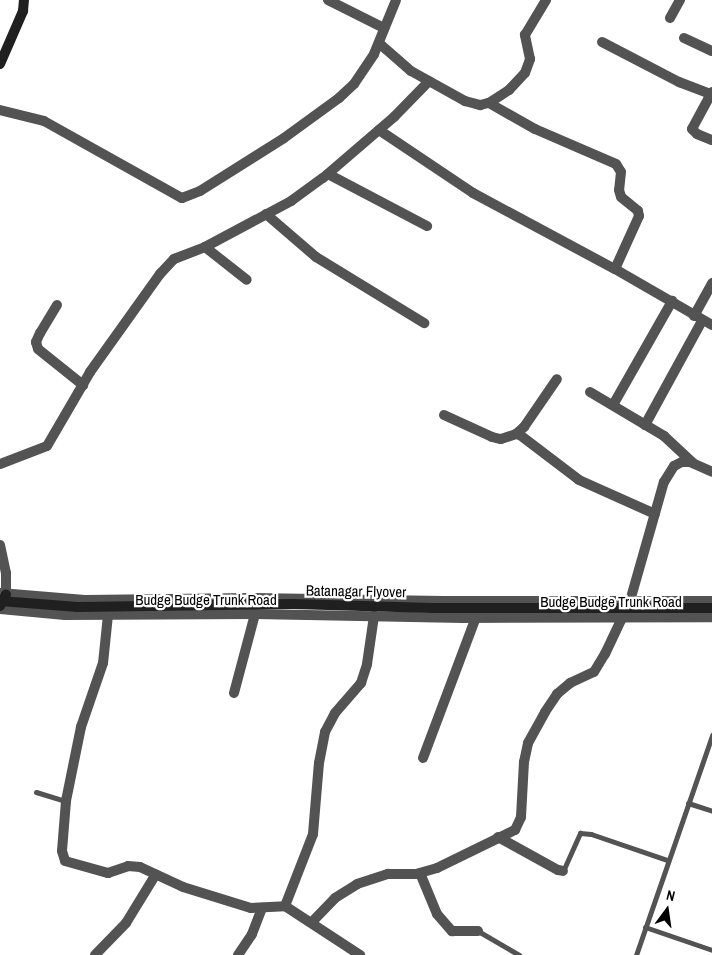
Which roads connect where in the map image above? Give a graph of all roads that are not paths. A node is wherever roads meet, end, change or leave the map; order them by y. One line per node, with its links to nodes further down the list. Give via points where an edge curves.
1 (24, 0): 12 (main road, via 23,11)
2 (328, 0): 7 (street)
3 (396, 0): 7 (street)
4 (546, 0): 15 (street, via 525,35 530,59 525,73 509,90)
5 (680, 0): 6 (street)
6 (670, 18)
7 (384, 28): 10 (street)
8 (684, 38): 11 (street)
9 (602, 42): 14 (street, via 671,78)
10 (380, 44): 13 (street, via 411,71); 16 (street, via 354,84 319,114 200,191 182,198 44,121)
11 (712, 51)
12 (0, 64)
13 (429, 81): 15 (street, via 476,106); 17 (street)
14 (711, 93): 18 (street, via 692,129)
15 (489, 103): 23 (street, via 535,129 611,161 619,168 621,197 638,211 639,216)
16 (0, 110)
17 (379, 130): 19 (street); 23 (street, via 473,193)
18 (712, 140)
19 (328, 174): 20 (street, via 291,201); 21 (street)
20 (266, 214): 22 (street); 29 (street, via 316,258)
21 (427, 226)
22 (205, 247): 24 (street); 32 (street, via 174,259 167,266)
23 (615, 269): 26 (street)
24 (247, 280)
25 (712, 283): 28 (street)
26 (672, 301): 28 (street); 34 (street)
27 (57, 305): 32 (street, via 36,342 38,349)
28 (698, 318): 30 (street); 36 (street)
29 (424, 323)
30 (712, 325)
31 (557, 379): 37 (street)
32 (83, 385): 39 (street, via 47,446)
33 (590, 392): 34 (street)
34 (613, 405): 36 (street)
35 (444, 415): 37 (street, via 492,437 500,439)
36 (644, 425): 38 (street, via 664,436)
37 (516, 434): 41 (street, via 579,480)
38 (693, 463): 40 (street); 41 (street, via 682,462 674,466 664,482)
39 (0, 464)
40 (712, 472)
41 (655, 514): 44 (street)
42 (0, 545): 43 (street, via 6,573)
43 (2, 596): 44 (street, Budge Budge Trunk Road, via 85,600); 46 (main road); 47 (main road, Batanagar Flyover, bridge, via 78,607 294,604 442,608)
44 (630, 601): 45 (street, Budge Budge Trunk Road); 51 (street)
45 (712, 601)
46 (0, 608): 49 (street, Budge Budge Trunk Road, via 29,614)
47 (712, 608)
48 (255, 614): 49 (street, Budge Budge Trunk Road); 50 (street, Budge Budge Trunk Road); 54 (street)
49 (108, 616): 58 (street, via 103,663 81,727)
50 (374, 616): 53 (street, Budge Budge Trunk Road); 66 (street, via 361,683 335,713 325,732 313,834)
51 (623, 617): 52 (street, Budge Budge Trunk Road); 53 (street, Budge Budge Trunk Road); 61 (street, via 594,672 557,694 545,712 526,749 524,798 518,826)
52 (712, 617)
53 (476, 618): 56 (street)
54 (234, 693)
55 (712, 735): 59 (lane)
56 (423, 758)
57 (36, 792): 58 (lane)
58 (66, 802): 65 (street, via 62,851 68,863 108,873 134,866)
59 (688, 804): 60 (lane); 62 (lane)
60 (712, 811)
61 (498, 837): 63 (street); 64 (street, via 463,857)
62 (667, 860): 63 (lane, via 580,833); 69 (lane)
63 (563, 871)
64 (420, 873): 68 (street, via 398,872 356,884 335,898); 70 (street, via 437,914 452,931)
65 (156, 874): 67 (street, via 183,887 235,904); 72 (street, via 126,923)
66 (285, 906): 67 (street); 68 (street)
67 (262, 908): 73 (street, via 252,934)
68 (312, 922): 74 (street)
69 (645, 927): 71 (lane); 76 (lane)
70 (478, 931): 75 (lane)
71 (712, 950)
72 (95, 955)
73 (238, 955)
74 (360, 955)
75 (518, 955)
76 (636, 955)

